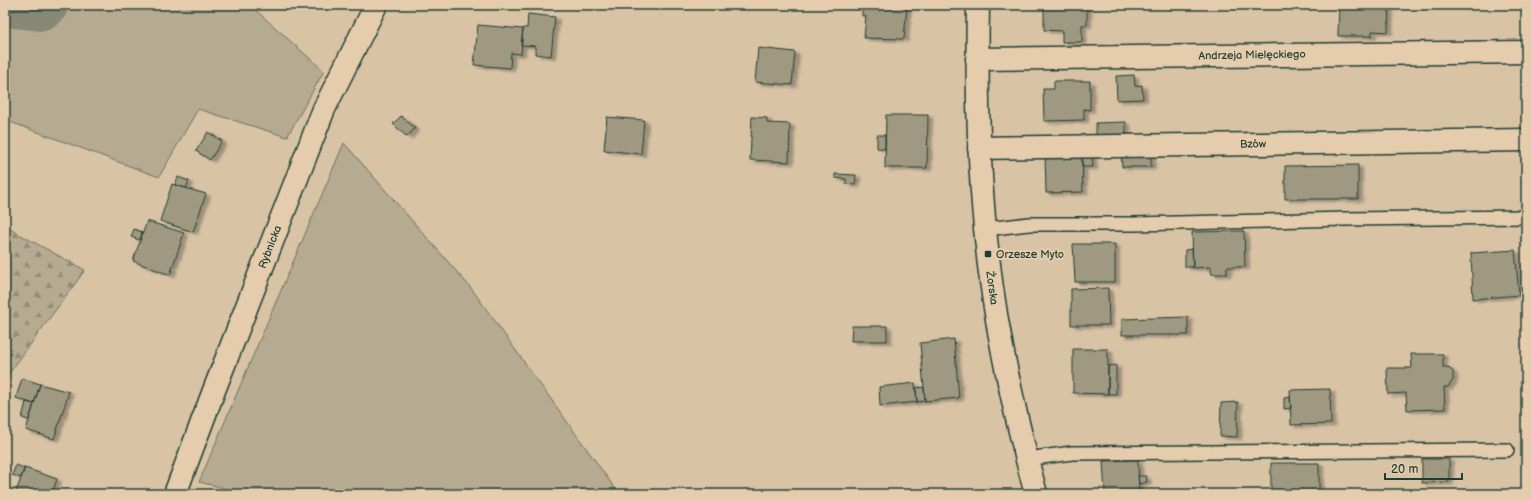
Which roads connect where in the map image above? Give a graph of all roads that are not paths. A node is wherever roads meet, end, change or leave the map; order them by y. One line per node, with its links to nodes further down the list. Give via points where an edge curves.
1 (376, 5): 11 (street, Rybnicka, via 324,109)
2 (978, 5): 4 (street, Żorska)
3 (1526, 52): 4 (street, Andrzeja Mielęckiego)
4 (977, 59): 6 (street, Żorska)
5 (1526, 140): 6 (street, Bzów)
6 (979, 148): 8 (street, Żorska)
7 (1526, 217): 8 (lane, via 1028,224)
8 (985, 229): 10 (street, Żorska, via 996,313)
9 (1507, 450): 10 (lane, via 1072,453)
10 (1027, 460): 12 (street, Żorska)
11 (175, 494)
12 (1036, 494)

